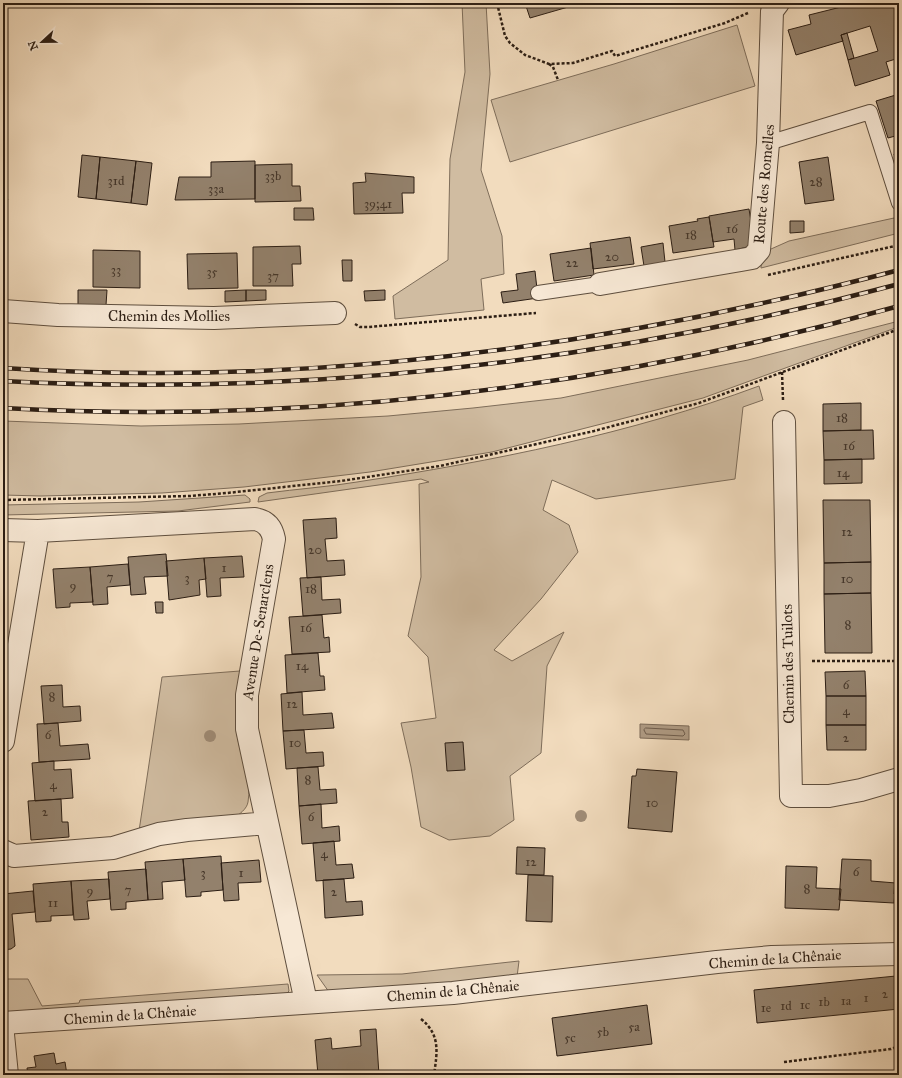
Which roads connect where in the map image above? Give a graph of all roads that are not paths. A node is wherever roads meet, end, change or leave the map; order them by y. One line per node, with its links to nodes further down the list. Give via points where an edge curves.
1 (778, 3): 2 (street, Route des Romelles, via 772,11)
2 (768, 143): 3 (lane, via 870,112); 4 (street, Route des Romelles, via 759,250 752,258)
3 (899, 203)
4 (600, 284): 5 (lane)
5 (538, 293)
6 (3, 311): 7 (street, Chemin des Mollies, via 58,315 207,318)
7 (335, 313)
8 (784, 422): 12 (street, Chemin des Tuilots, via 791,796 829,796)
9 (3, 530): 10 (street, Avenue De-Senarclens)
10 (38, 531): 11 (street); 13 (street, Avenue De-Senarclens, via 255,519 269,526 274,539 246,713 248,738)
11 (3, 741)
12 (899, 779)
13 (267, 823): 14 (street, via 159,834 113,848 14,856); 16 (street, Avenue De-Senarclens)
14 (3, 851)
15 (899, 954): 16 (street, Chemin de la Chênaie, via 749,959 453,993)
16 (306, 1002): 17 (street, Chemin de la Chênaie)
17 (4, 1023): 18 (lane, Chemin de la Chênaie)
18 (11, 1075)

